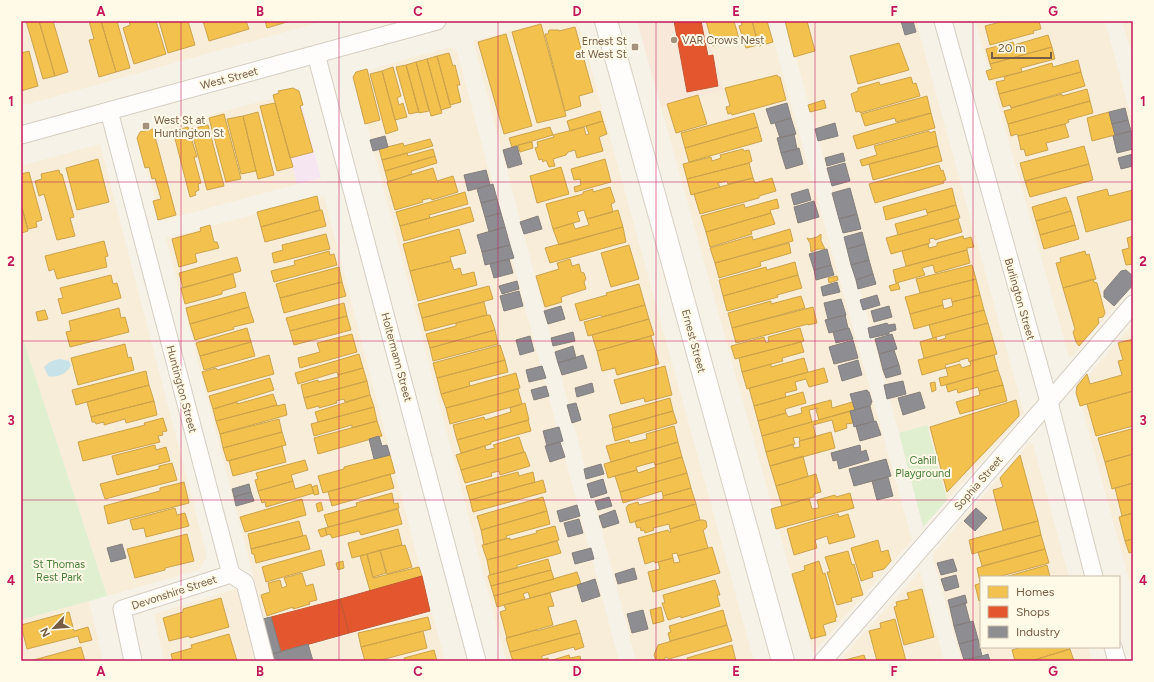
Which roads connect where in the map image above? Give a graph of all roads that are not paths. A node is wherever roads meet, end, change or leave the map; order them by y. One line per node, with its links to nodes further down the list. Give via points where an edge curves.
1 (437, 21): 4 (street, West Street)
2 (606, 21): 16 (street, Ernest Street)
3 (943, 21): 9 (street, Burlington Street)
4 (420, 23): 5 (street, West Street)
5 (316, 54): 6 (street, West Street); 15 (street, Holtermann Street)
6 (109, 111): 7 (street, West Street); 10 (street, Huntington Street)
7 (21, 135)
8 (1133, 304): 9 (street, Sophia Street)
9 (1049, 402): 11 (street, Burlington Street); 17 (street, Sophia Street)
10 (231, 574): 13 (street, Devonshire Street, via 122,609); 14 (street, via 245,583)
11 (1094, 576)
12 (1113, 648): 18 (street)
13 (134, 661)
14 (265, 661)
15 (477, 661)
16 (783, 661)
17 (823, 661)
18 (1117, 661)

